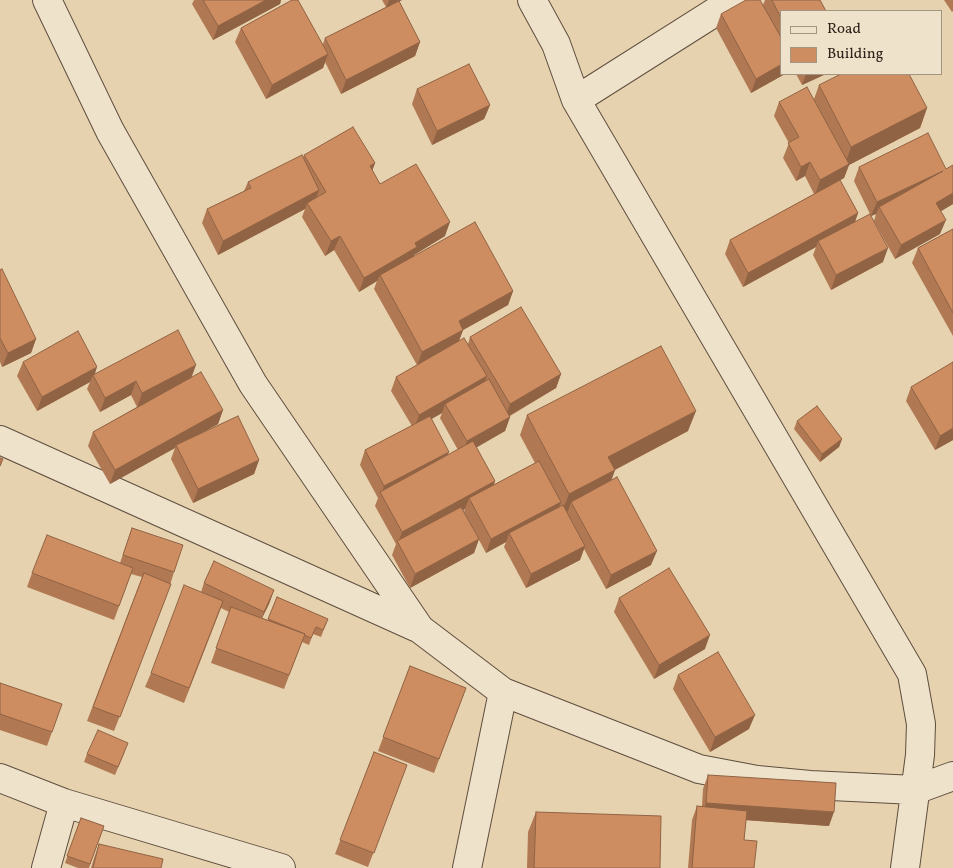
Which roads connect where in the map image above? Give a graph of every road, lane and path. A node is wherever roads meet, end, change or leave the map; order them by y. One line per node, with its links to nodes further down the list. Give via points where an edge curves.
1 (47, 0): 6 (street, via 110,132 253,384)
2 (532, 0): 4 (street, via 556,44)
3 (734, 0): 4 (street)
4 (576, 100): 10 (street, via 912,674 921,724)
5 (0, 440): 6 (street)
6 (420, 629): 7 (street)
7 (503, 692): 10 (street, via 699,769 757,780); 14 (street)
8 (953, 776): 10 (street)
9 (0, 778): 11 (street)
10 (915, 790): 15 (street)
11 (64, 803): 12 (street); 13 (street)
12 (46, 868)
13 (281, 868)
14 (466, 868)
15 (905, 868)

